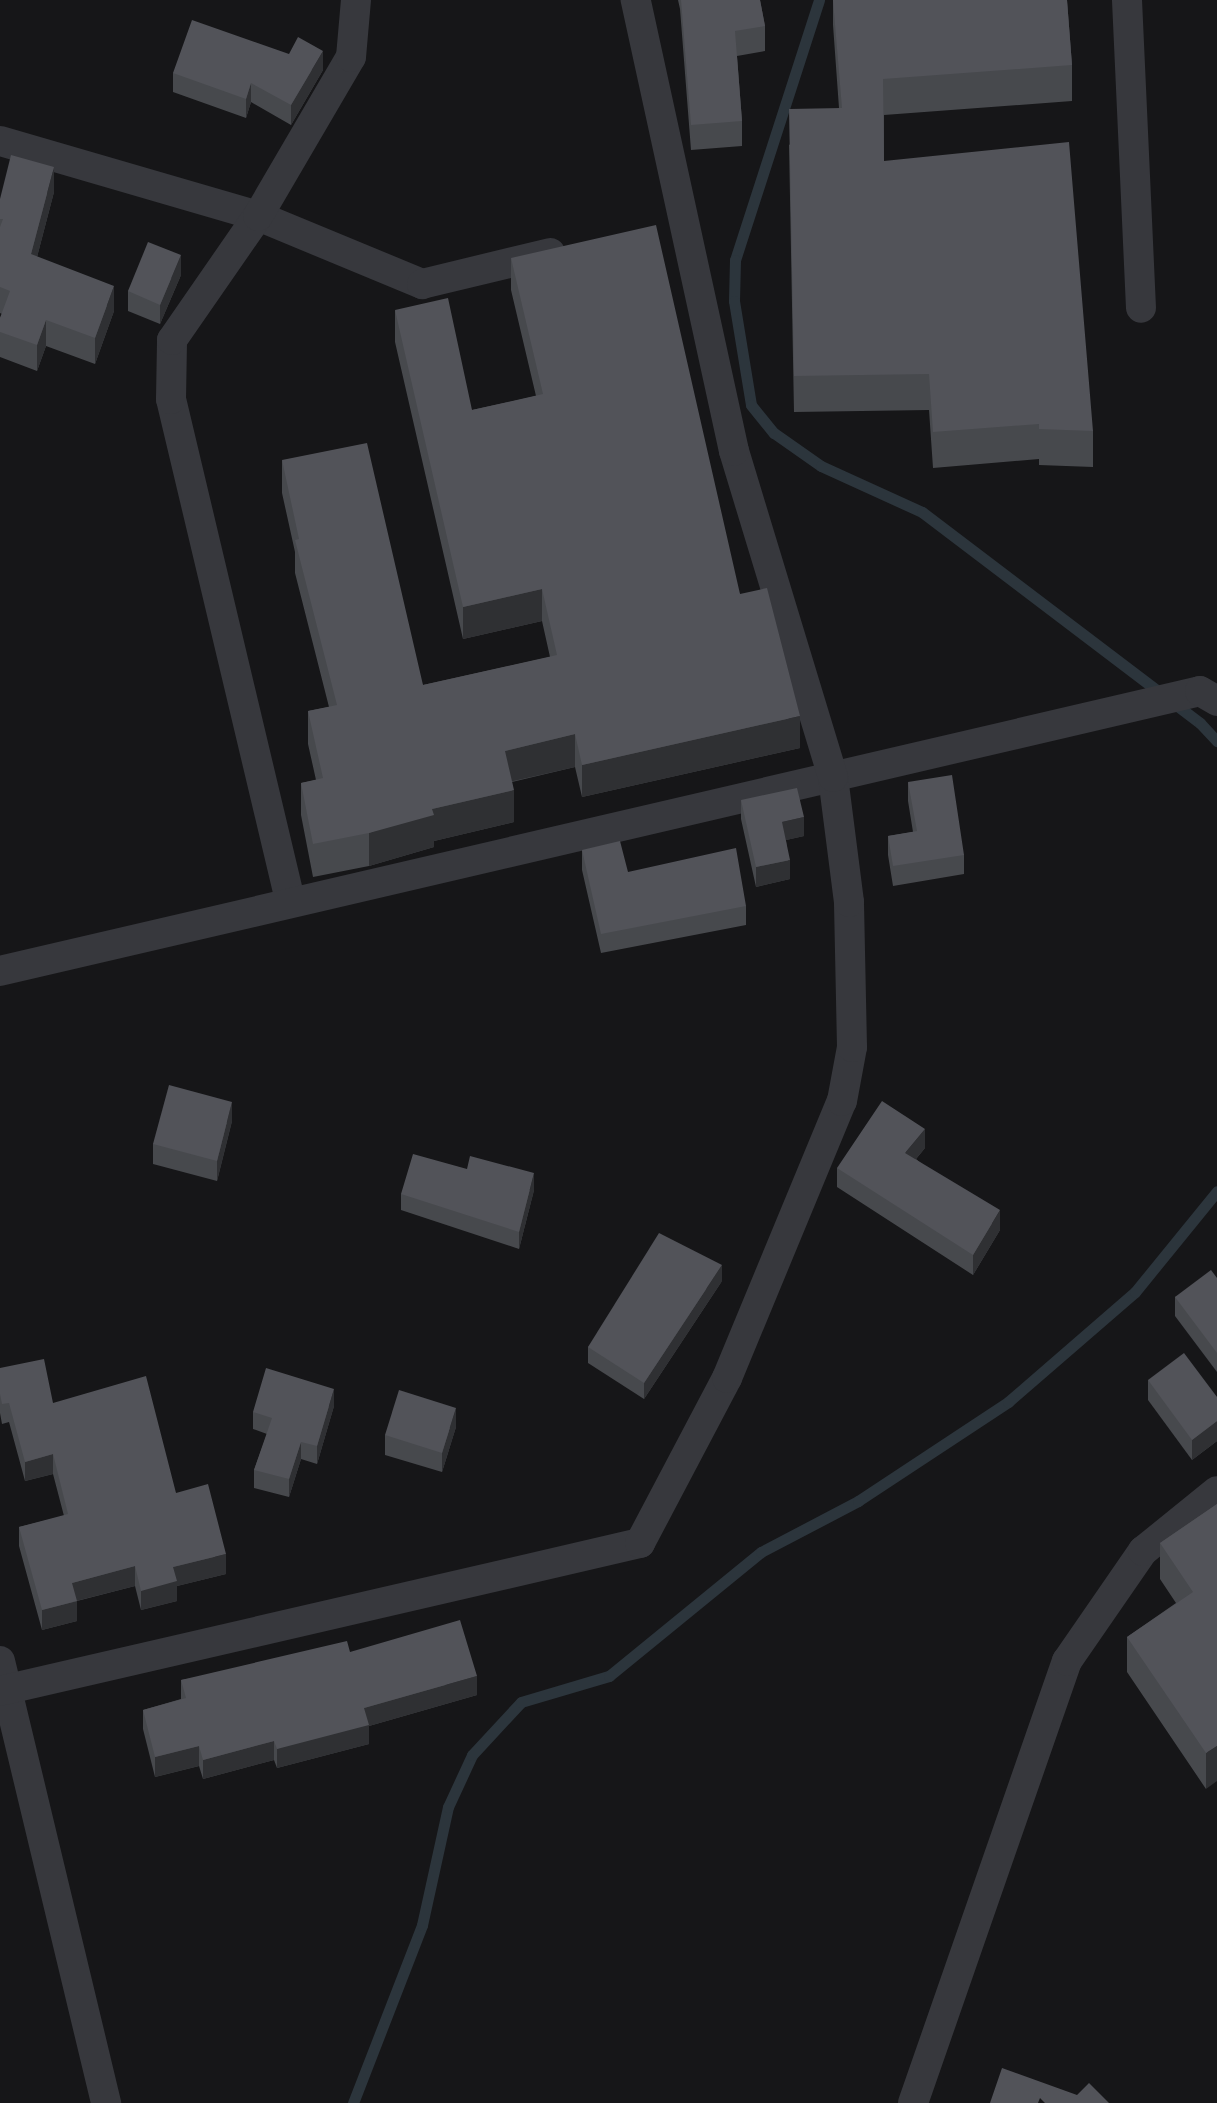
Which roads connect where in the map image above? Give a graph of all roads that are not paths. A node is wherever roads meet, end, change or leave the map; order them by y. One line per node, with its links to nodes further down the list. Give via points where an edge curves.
1 (356, 0): 5 (street, via 351,57)
2 (636, 0): 6 (street)
3 (1127, 0): 9 (street)
4 (0, 141): 5 (street)
5 (258, 216): 8 (street, via 422,284); 12 (street, via 172,340 171,399)
6 (684, 221): 7 (street); 11 (street, via 734,451)
7 (653, 228)
8 (576, 247)
9 (1141, 308)
10 (1217, 701): 11 (street, via 1200,691)
11 (833, 777): 12 (street); 16 (street, via 849,902 852,1047 842,1101 727,1378 640,1543)
12 (290, 900): 13 (street)
13 (0, 971)
14 (1217, 1491): 18 (street, via 1143,1551 1067,1661)
15 (0, 1661): 16 (street)
16 (4, 1692): 17 (street)
17 (106, 2103)
18 (913, 2103)

